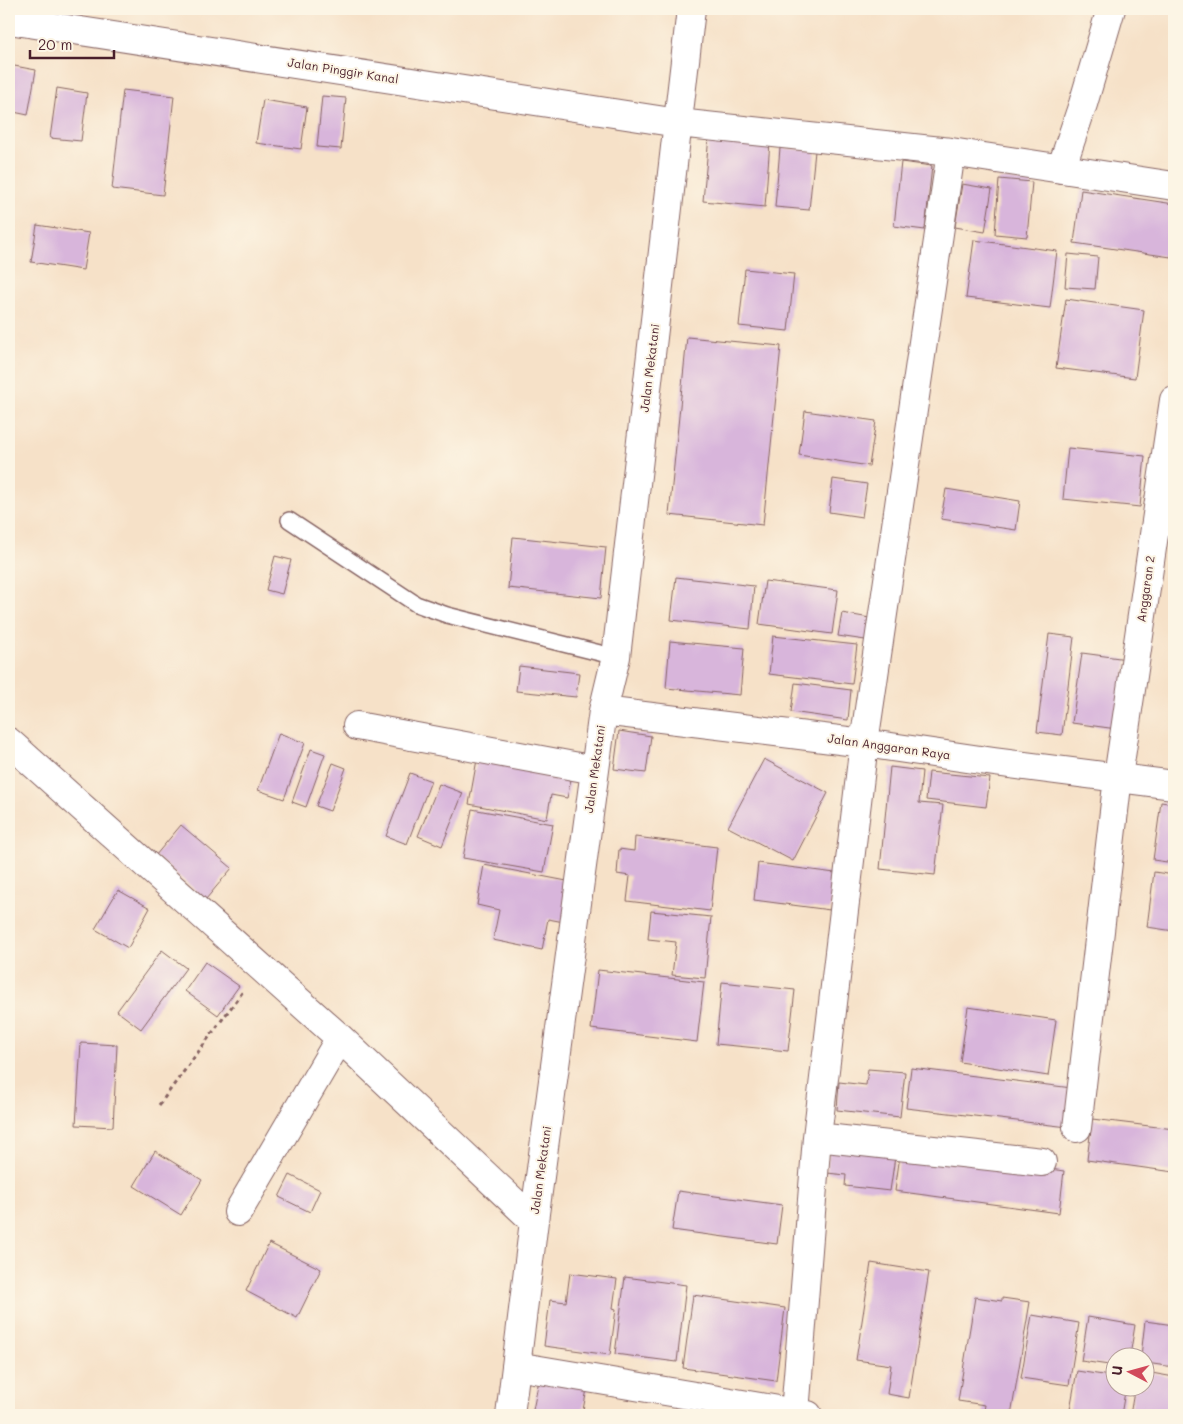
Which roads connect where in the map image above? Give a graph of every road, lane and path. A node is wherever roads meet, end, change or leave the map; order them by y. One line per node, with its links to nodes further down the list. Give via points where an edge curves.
1 (691, 9): 4 (street, Jalan Mekatani)
2 (1111, 9): 6 (street)
3 (9, 20): 4 (street, Jalan Pinggir Kanal)
4 (678, 123): 5 (street, Jalan Pinggir Kanal); 10 (street, Jalan Mekatani)
5 (951, 152): 6 (street, Jalan Pinggir Kanal); 14 (street)
6 (1062, 169): 7 (street, Jalan Pinggir Kanal)
7 (1174, 186)
8 (1174, 400): 16 (street, Anggaran 2)
9 (289, 520): 10 (lane, via 416,604)
10 (616, 657): 11 (street, Jalan Mekatani)
11 (603, 711): 14 (street, Jalan Anggaran Raya); 15 (street, Jalan Mekatani)
12 (357, 726): 15 (street)
13 (9, 742): 18 (street)
14 (864, 743): 16 (street, Jalan Anggaran Raya); 22 (street)
15 (595, 770): 25 (street, Jalan Mekatani)
16 (1118, 777): 17 (street, Jalan Anggaran Raya); 21 (street, Anggaran 2)
17 (1174, 785)
18 (260, 967): 19 (street); 20 (path)
19 (340, 1038): 24 (street); 25 (street)
20 (159, 1105)
21 (1077, 1128)
22 (817, 1137): 23 (street); 27 (street)
23 (1042, 1162)
24 (238, 1212)
25 (534, 1221): 26 (street, Jalan Mekatani)
26 (516, 1366): 27 (street); 28 (street, Jalan Mekatani)
27 (802, 1414)
28 (510, 1415)

